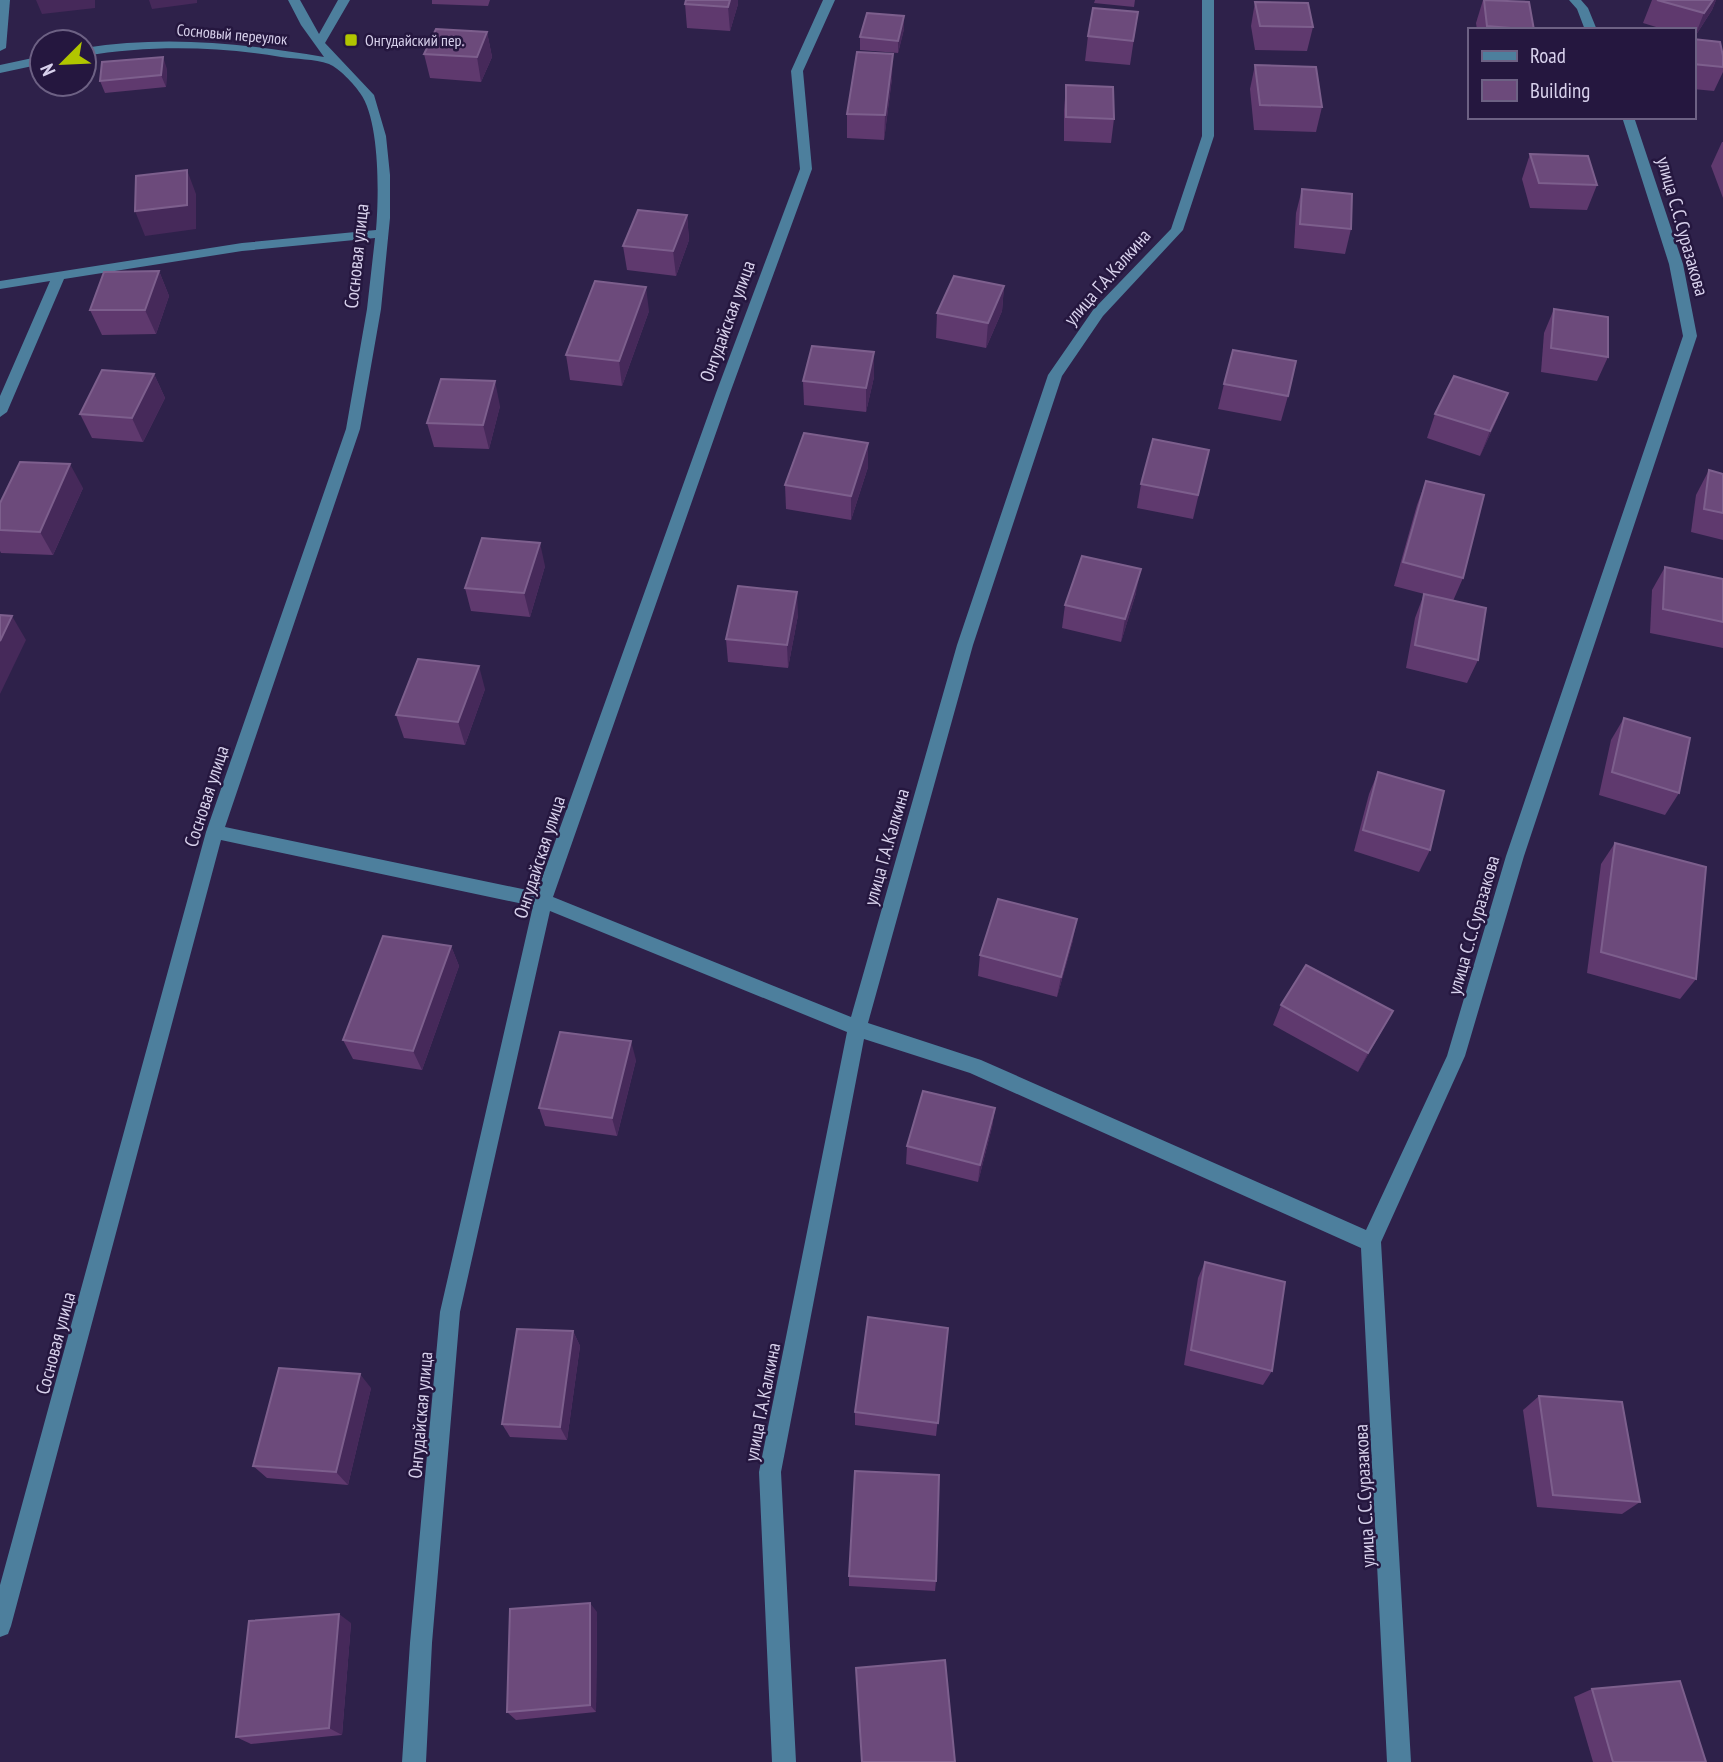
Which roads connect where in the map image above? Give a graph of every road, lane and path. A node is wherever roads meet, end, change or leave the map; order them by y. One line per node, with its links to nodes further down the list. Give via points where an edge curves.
1 (4, 0): 9 (street)
2 (294, 0): 8 (street, Сосновая улица)
3 (344, 0): 8 (street)
4 (829, 0): 20 (street, Онгудайская улица, via 797,71 807,169)
5 (1208, 0): 21 (street, улица Г.А.Калкина, via 1208,136 1177,230 1098,313 1055,375 965,645)
6 (1575, 0): 7 (street)
7 (1590, 28)
8 (320, 43): 11 (street, Сосновая улица)
9 (0, 47)
10 (98, 49): 11 (street, Сосновый переулок, via 190,43)
11 (335, 62): 15 (street, Сосновая улица, via 357,80 370,99 382,141)
12 (28, 63): 13 (street)
13 (0, 69)
14 (1629, 119): 22 (street, улица С.С.Суразакова, via 1676,264 1690,336 1515,856 1456,1056)
15 (382, 233): 16 (street, via 242,247); 19 (street, Сосновая улица, via 353,429)
16 (59, 275): 17 (street); 18 (street)
17 (0, 285)
18 (0, 412)
19 (215, 832): 20 (street); 23 (street, Сосновая улица)
20 (543, 901): 21 (street); 24 (street, Онгудайская улица, via 450,1312)
21 (857, 1028): 22 (street, via 974,1066); 25 (street, улица Г.А.Калкина, via 769,1472)
22 (1371, 1242): 26 (street, улица С.С.Суразакова)
23 (0, 1626)
24 (414, 1762)
25 (784, 1762)
26 (1399, 1762)

